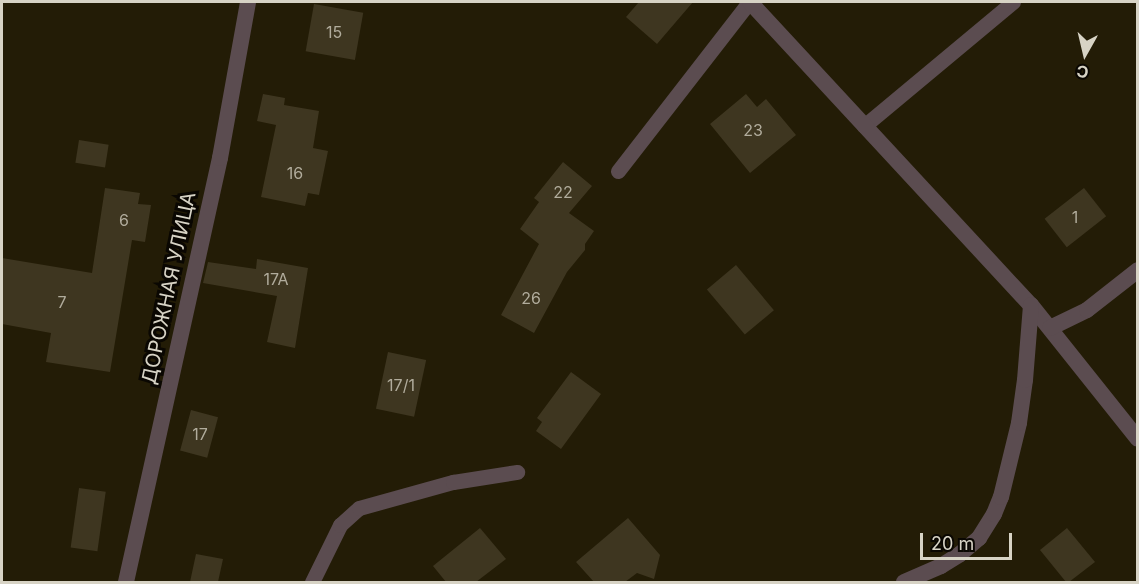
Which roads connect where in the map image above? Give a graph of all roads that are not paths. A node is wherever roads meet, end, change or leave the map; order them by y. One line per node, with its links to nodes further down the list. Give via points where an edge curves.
1 (248, 2): 11 (street, ДОРОЖНАЯ УЛИЦА, via 220,158)
2 (749, 2): 4 (street); 5 (lane)
3 (1013, 2): 4 (lane)
4 (864, 126): 7 (street)
5 (618, 171)
6 (1137, 270): 8 (street, via 1087,310)
7 (1031, 305): 8 (street); 13 (street, via 1019,423 994,514 979,538 960,554)
8 (1050, 328): 9 (street)
9 (1137, 439)
10 (517, 472): 12 (lane, via 453,482 359,508 340,525)
11 (126, 582)
12 (312, 582)
13 (904, 582)

